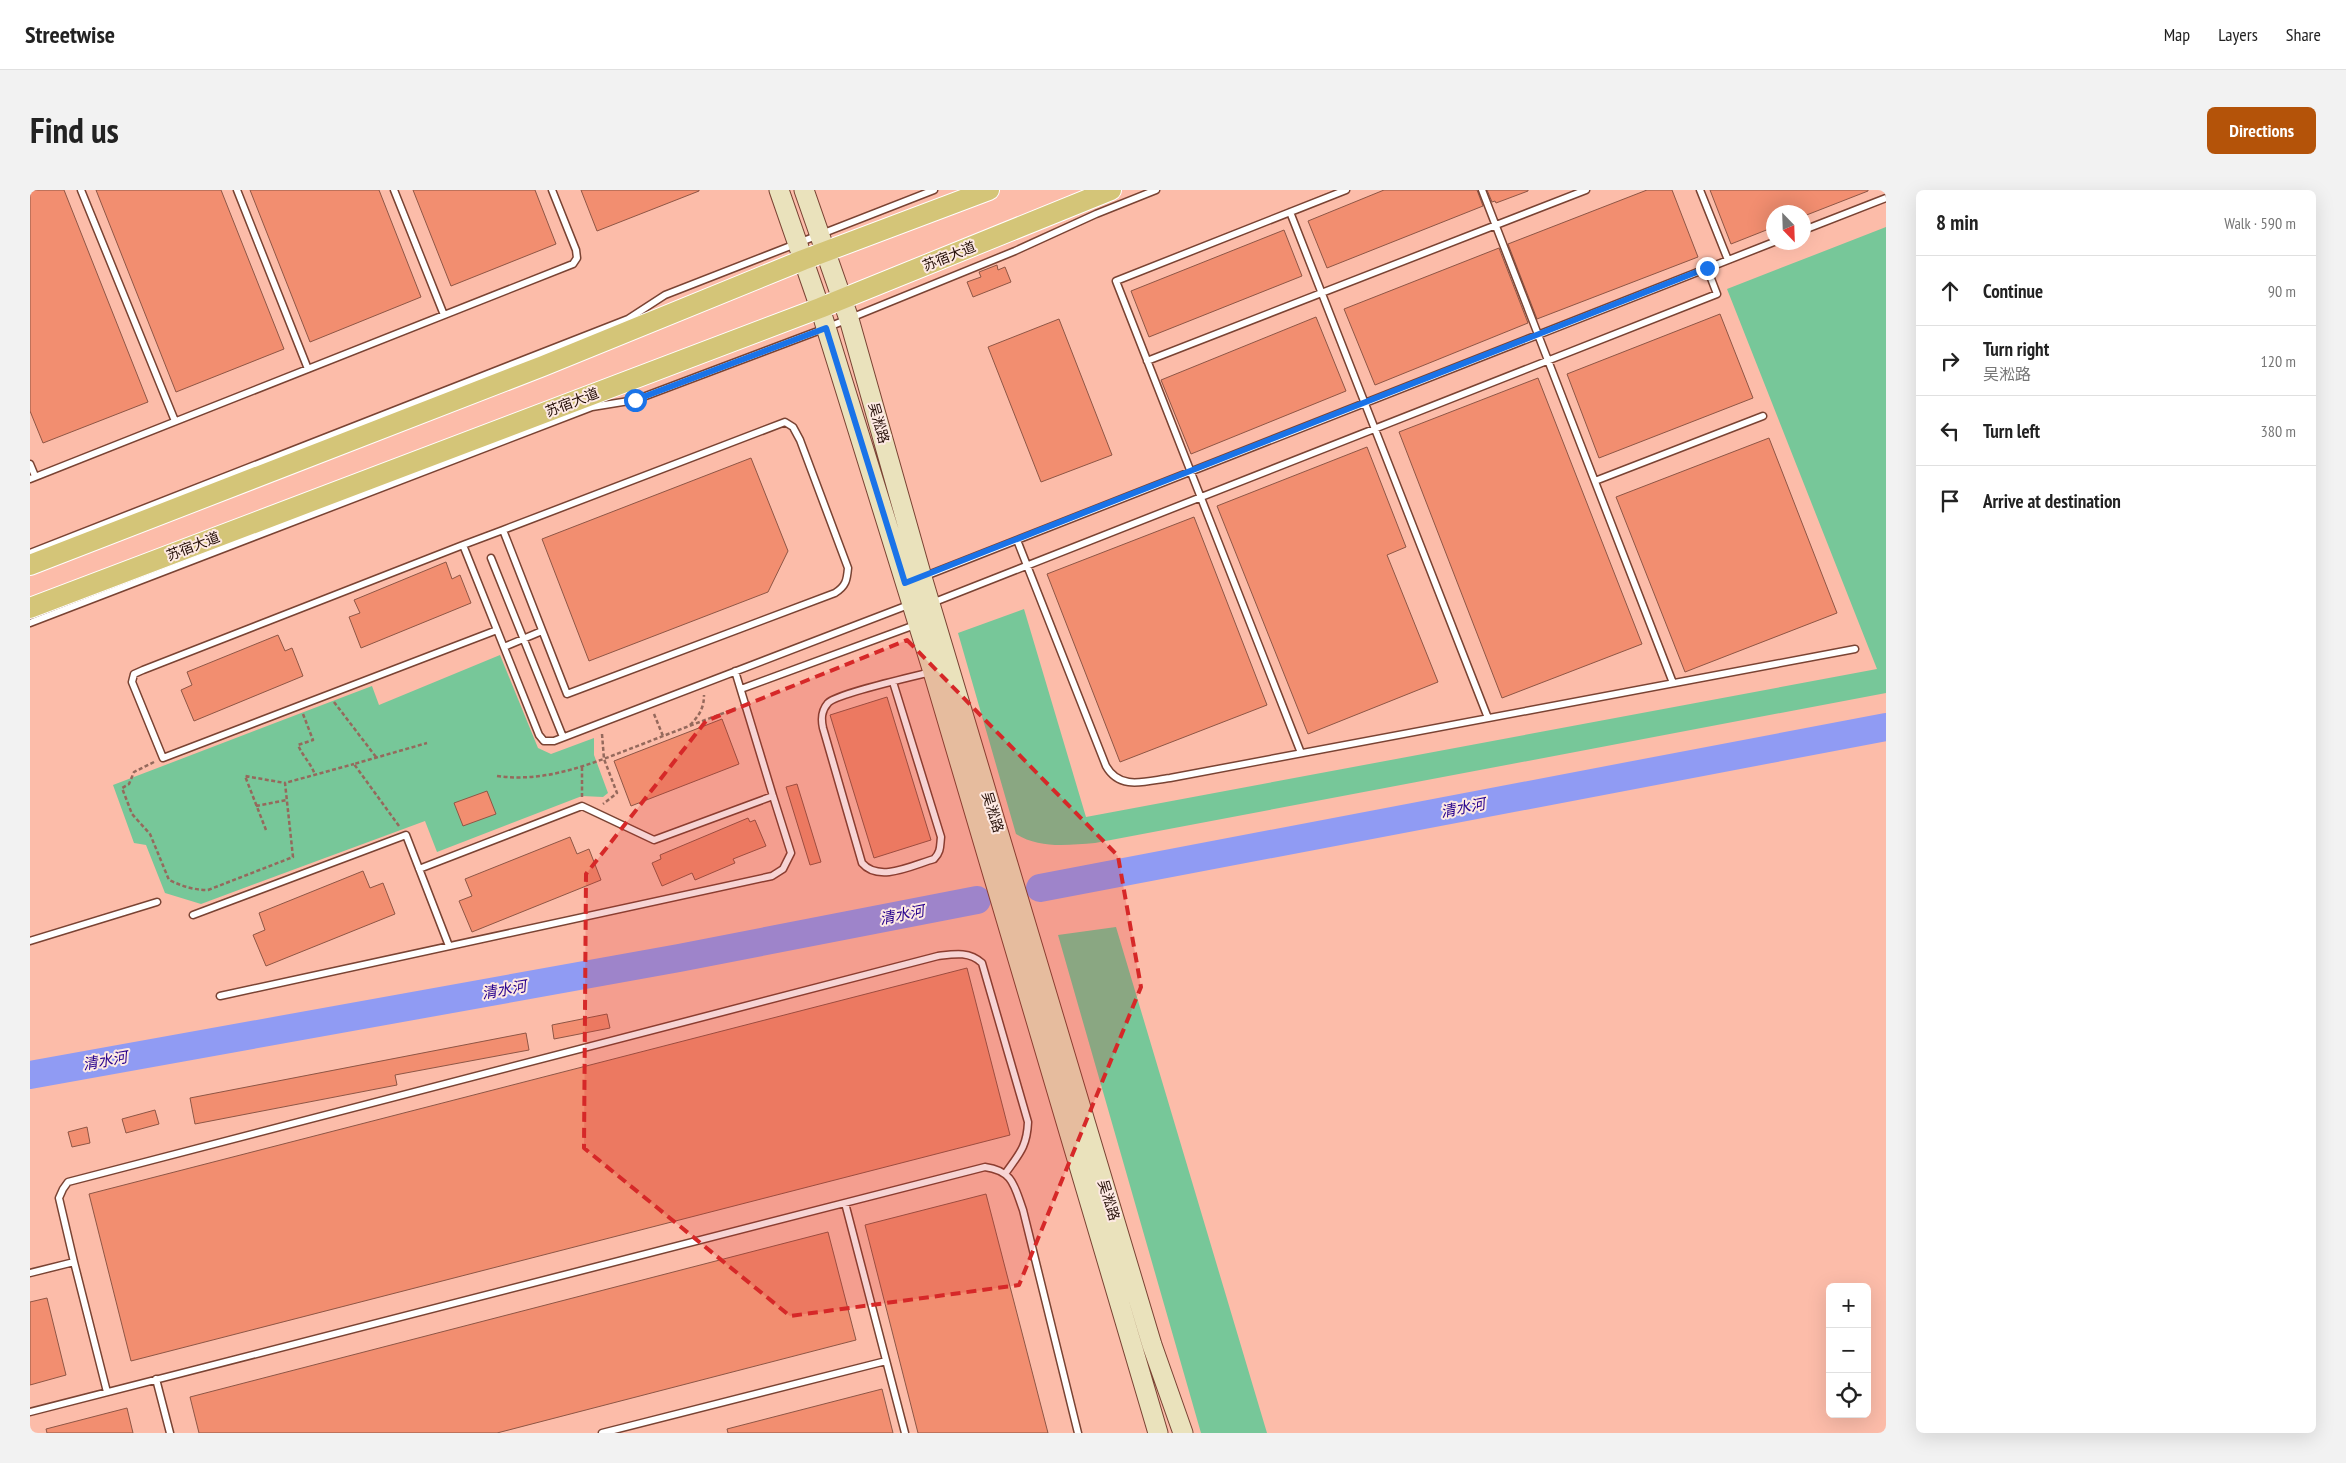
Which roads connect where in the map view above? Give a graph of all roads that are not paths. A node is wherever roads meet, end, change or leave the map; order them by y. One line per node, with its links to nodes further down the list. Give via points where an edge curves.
1 (81, 190): 36 (lane)
2 (237, 190): 33 (lane)
3 (394, 190): 27 (lane)
4 (552, 190): 27 (lane, via 576,250 577,258 573,264)
5 (779, 190): 21 (main road, 吴淞路)
6 (804, 190): 19 (main road, 吴淞路)
7 (934, 190): 19 (lane)
8 (989, 190): 19 (main road)
9 (1111, 190): 25 (main road, 苏宿大道)
10 (1156, 190): 28 (lane)
11 (1346, 190): 16 (lane)
12 (1482, 190): 17 (lane)
13 (1586, 190): 17 (lane)
14 (1700, 190): 22 (lane)
15 (1886, 198): 18 (lane)
16 (1290, 212): 24 (lane); 32 (lane, via 1116,281)
17 (1496, 225): 24 (lane); 30 (lane)
18 (1811, 227)
19 (822, 243): 21 (main road); 25 (main road, 吴淞路)
20 (1766, 245): 22 (lane)
21 (800, 251): 26 (main road, 吴淞路); 46 (lane, via 665,295 628,319); 48 (main road, via 543,366)
22 (1728, 260): 23 (lane)
23 (1707, 268): 30 (lane); 31 (lane, via 1717,294)
24 (1322, 293): 32 (lane); 34 (lane)
25 (842, 299): 26 (main road, 苏宿大道); 28 (main road, 吴淞路)
26 (820, 308): 29 (main road, 吴淞路); 51 (main road, 苏宿大道)
27 (444, 315): 33 (lane)
28 (849, 318): 29 (lane); 50 (main road, 吴淞路)
29 (826, 328): 50 (main road, 吴淞路); 53 (lane, via 635,400 592,407)
30 (1538, 335): 31 (lane); 34 (lane)
31 (1548, 360): 37 (lane); 41 (lane)
32 (1147, 361): 39 (lane)
33 (308, 369): 36 (lane)
34 (1365, 403): 37 (lane); 39 (lane)
35 (1763, 416): 41 (lane)
36 (175, 421): 40 (lane)
37 (1375, 428): 42 (lane); 64 (lane)
38 (30, 464): 40 (lane)
39 (1190, 471): 42 (lane); 44 (lane)
40 (33, 478)
41 (1595, 481): 62 (lane)
42 (1201, 497): 49 (lane); 66 (lane)
43 (504, 530): 45 (lane); 55 (lane); 55 (lane, via 785,422 793,427 800,440 848,568 843,588 835,593 567,694)
44 (1017, 540): 49 (lane); 50 (lane)
45 (463, 545): 54 (lane); 54 (lane, via 134,674 132,682 163,758)
46 (30, 553)
47 (491, 558): 56 (lane)
48 (30, 565)
49 (1027, 565): 52 (lane); 66 (lane, via 1112,776 1131,783)
50 (914, 580): 52 (main road, 吴淞路)
51 (30, 608)
52 (923, 609): 59 (lane); 60 (main road, 吴淞路); 63 (lane); 87 (main road, 吴淞路, via 1152,1345)
53 (30, 623)
54 (497, 630): 57 (lane)
55 (542, 631): 56 (lane)
56 (523, 639): 57 (lane); 65 (lane)
57 (504, 647): 65 (lane, via 539,735 544,741)
58 (1855, 649): 62 (lane)
59 (735, 671): 63 (lane); 65 (lane)
60 (933, 672): 61 (lane); 86 (main road, 吴淞路)
61 (893, 682): 61 (lane, via 829,701 821,718 862,863 874,872 886,873 934,859 939,854 941,837)
62 (1673, 683): 64 (lane)
63 (741, 689): 67 (lane)
64 (1488, 718): 66 (lane)
65 (563, 737)
66 (1301, 753)
67 (773, 796): 68 (lane, via 654,840 582,806); 72 (lane, via 791,853 783,870 772,876)
68 (419, 869): 70 (lane, via 406,835); 72 (lane)
69 (156, 902): 71 (lane)
70 (193, 915)
71 (30, 941)
72 (449, 946): 73 (lane)
73 (220, 996)
74 (1005, 1174): 75 (lane, via 1000,1169 985,1167); 76 (lane, via 1027,1138 1028,1122 982,963 975,956 938,956 68,1182 60,1198); 85 (lane, via 1011,1180 1023,1210)
75 (845, 1203): 78 (lane); 79 (lane)
76 (74, 1262): 77 (lane); 80 (lane)
77 (30, 1273)
78 (886, 1361): 83 (lane); 84 (lane)
79 (156, 1379): 80 (lane); 82 (lane)
80 (107, 1392): 81 (lane)
81 (30, 1412)
82 (170, 1433)
83 (602, 1433)
84 (905, 1433)
85 (1078, 1433)
86 (1158, 1433)
87 (1183, 1433)

